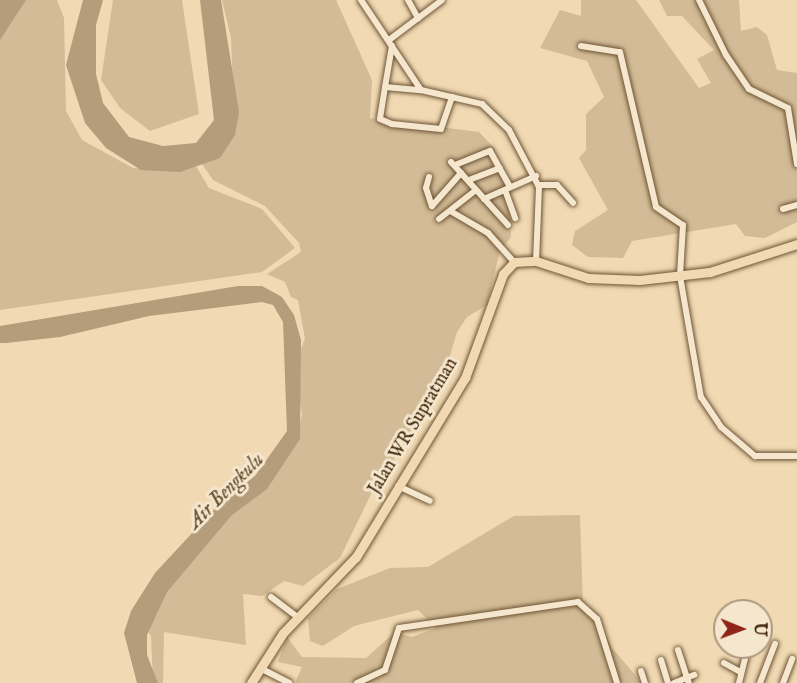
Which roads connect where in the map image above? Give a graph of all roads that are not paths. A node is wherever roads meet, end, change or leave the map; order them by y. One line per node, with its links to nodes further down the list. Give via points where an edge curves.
1 (361, 0): 6 (street)
2 (408, 0): 5 (street)
3 (442, 0): 5 (street)
4 (699, 0): 11 (street, via 726,55 749,88 788,108)
5 (418, 18): 6 (street)
6 (391, 43): 8 (street); 9 (street)
7 (581, 46): 31 (street, via 620,52 656,207 683,225)
8 (385, 87): 9 (street); 10 (street, via 380,119 393,124 441,129)
9 (421, 90): 10 (street)
10 (452, 97): 14 (street, via 495,112)
11 (797, 164)
12 (500, 168): 13 (street, via 489,151 453,163); 16 (street); 18 (street)
13 (461, 173): 15 (street, via 432,206 426,188); 16 (street)
14 (536, 176): 17 (street); 18 (street)
15 (429, 177)
16 (469, 180): 19 (street)
17 (538, 185): 21 (street, via 557,184); 29 (street)
18 (508, 188): 20 (street); 25 (street)
19 (476, 190): 20 (street); 24 (street)
20 (484, 199): 27 (street)
21 (573, 202)
22 (797, 205): 23 (street)
23 (783, 209)
24 (452, 212): 26 (street); 30 (street, via 488,233)
25 (515, 218)
26 (439, 219)
27 (508, 225)
28 (797, 244): 31 (highway, via 710,272)
29 (536, 261): 30 (highway); 31 (highway, via 600,279)
30 (514, 262): 33 (highway, Jalan WR Supratman, via 503,274 465,378)
31 (680, 276): 32 (street, via 694,378 711,416 755,456)
32 (797, 456)
33 (397, 485): 34 (street); 36 (highway, Jalan WR Supratman, via 356,557)
34 (430, 501)
35 (271, 597): 36 (street)
36 (298, 618): 43 (highway, Jalan WR Supratman)
37 (775, 644): 55 (street)
38 (678, 650): 46 (street)
39 (744, 659): 45 (street)
40 (792, 659): 56 (street)
41 (660, 660): 52 (street)
42 (724, 663): 45 (street)
43 (260, 668): 47 (highway, Jalan WR Supratman); 48 (street)
44 (641, 671): 51 (street)
45 (740, 672): 54 (street)
46 (690, 679): 53 (street)
47 (251, 683)
48 (289, 683)
49 (357, 683): 50 (street, via 386,670 399,628 578,602 597,619)
50 (617, 683)
51 (645, 683)
52 (668, 683)
53 (674, 683)
54 (739, 683)
55 (760, 683)
56 (783, 683)

